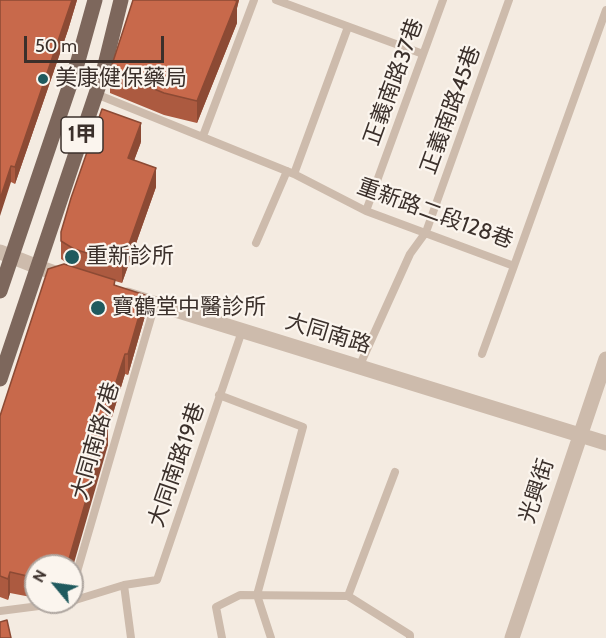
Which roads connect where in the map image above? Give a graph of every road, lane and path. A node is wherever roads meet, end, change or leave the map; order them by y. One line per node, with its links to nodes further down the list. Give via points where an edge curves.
1 (95, 0): 16 (main road, 1甲, via 78,61)
2 (121, 0): 10 (main road, 1甲)
3 (254, 0): 11 (lane)
4 (276, 0): 8 (lane)
5 (443, 0): 9 (lane, 正義南路37巷)
6 (509, 0): 14 (lane, 正義南路45巷)
7 (606, 10): 17 (lane, 重新路二段128巷)
8 (348, 27): 9 (lane); 12 (lane)
9 (423, 54): 13 (lane, 正義南路37巷)
10 (96, 94): 11 (lane, 重新路二段128巷); 18 (main road, 1甲)
11 (203, 136): 12 (lane, 重新路二段128巷)
12 (291, 173): 13 (lane, 重新路二段128巷); 15 (lane)
13 (366, 211): 14 (lane, 重新路二段128巷)
14 (426, 232): 17 (lane, 重新路二段128巷); 26 (lane, 正義南路45巷, via 410,254)
15 (256, 243)
16 (6, 254): 18 (street); 20 (main road, 1甲)
17 (514, 266): 24 (lane)
18 (38, 267): 19 (street); 27 (main road, 1甲)
19 (81, 281)
20 (0, 291)
21 (114, 291): 22 (street, 大同南路)
22 (155, 304): 23 (street, 大同南路); 32 (lane, 大同南路7巷)
23 (242, 331): 26 (street, 大同南路); 28 (lane, 大同南路19巷)
24 (482, 354)
25 (606, 359): 29 (street, 光興街)
26 (359, 367): 29 (street, 大同南路)
27 (0, 380)
28 (219, 395): 33 (lane, 大同南路19巷, via 157,579); 34 (lane, via 303,427)
29 (579, 435): 30 (street, 大同南路); 43 (street, 光興街)
30 (606, 443)
31 (394, 472): 35 (lane)
32 (82, 554)
33 (124, 585): 36 (lane); 39 (lane)
34 (257, 595): 35 (lane); 40 (lane, via 240,595 216,607); 41 (lane)
35 (348, 596): 42 (lane)
36 (84, 597)
37 (24, 608): 38 (lane)
38 (0, 611)
39 (131, 638)
40 (222, 638)
41 (271, 638)
42 (410, 638)
43 (512, 638)

